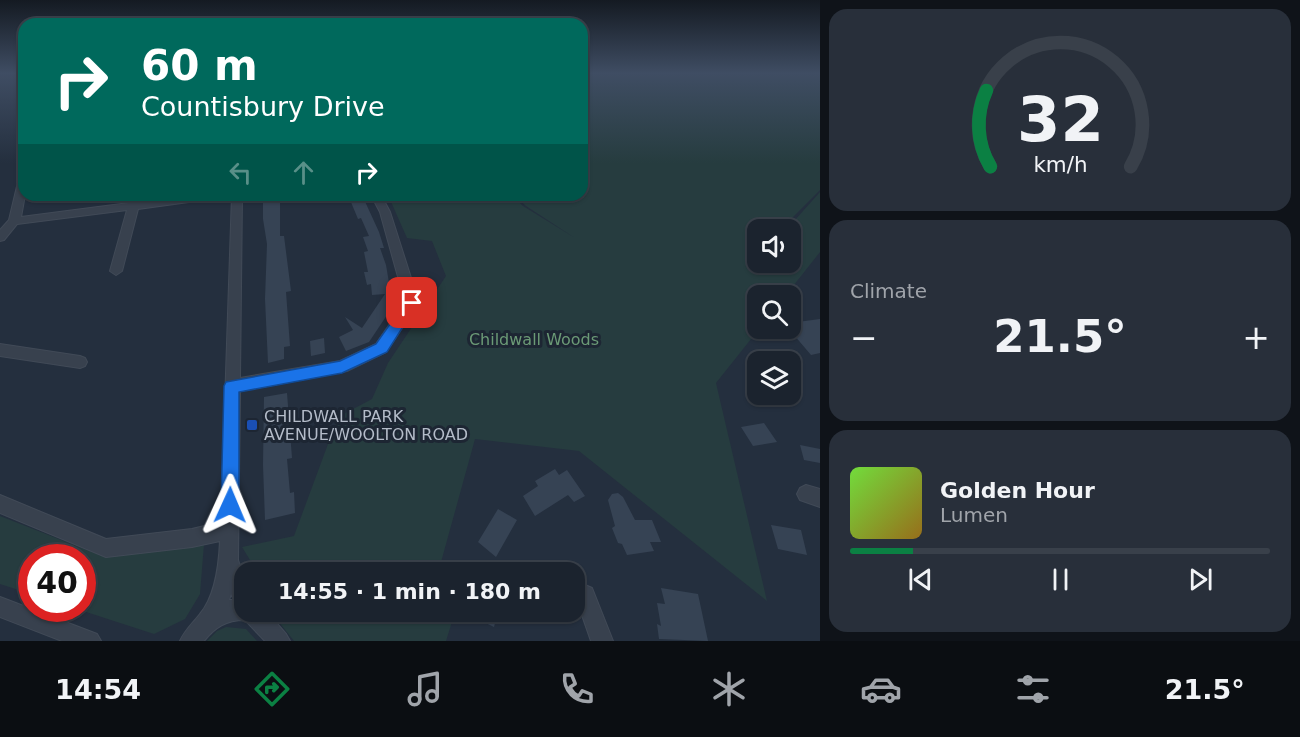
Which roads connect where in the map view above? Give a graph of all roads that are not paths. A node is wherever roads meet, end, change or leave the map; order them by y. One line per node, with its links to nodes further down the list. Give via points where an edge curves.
1 (19, 201): 5 (street)
2 (135, 201): 5 (street); 7 (street)
3 (237, 201): 10 (street)
4 (379, 201): 10 (street, via 412,303 381,348 342,367)
5 (14, 221): 6 (street)
6 (0, 237)
7 (116, 272)
8 (0, 350): 9 (street)
9 (80, 362)
10 (232, 386): 12 (street)
11 (0, 504): 12 (street, via 106,548 192,538)
12 (230, 529): 13 (street)
13 (229, 556): 14 (street); 18 (street, via 223,590)
14 (234, 575)
15 (585, 595): 23 (street)
16 (0, 607): 21 (street)
17 (234, 612): 18 (street, via 224,612)
18 (209, 620): 20 (street)
19 (261, 622): 22 (street)
20 (191, 640)
21 (90, 641)
22 (279, 641)
23 (602, 641)

